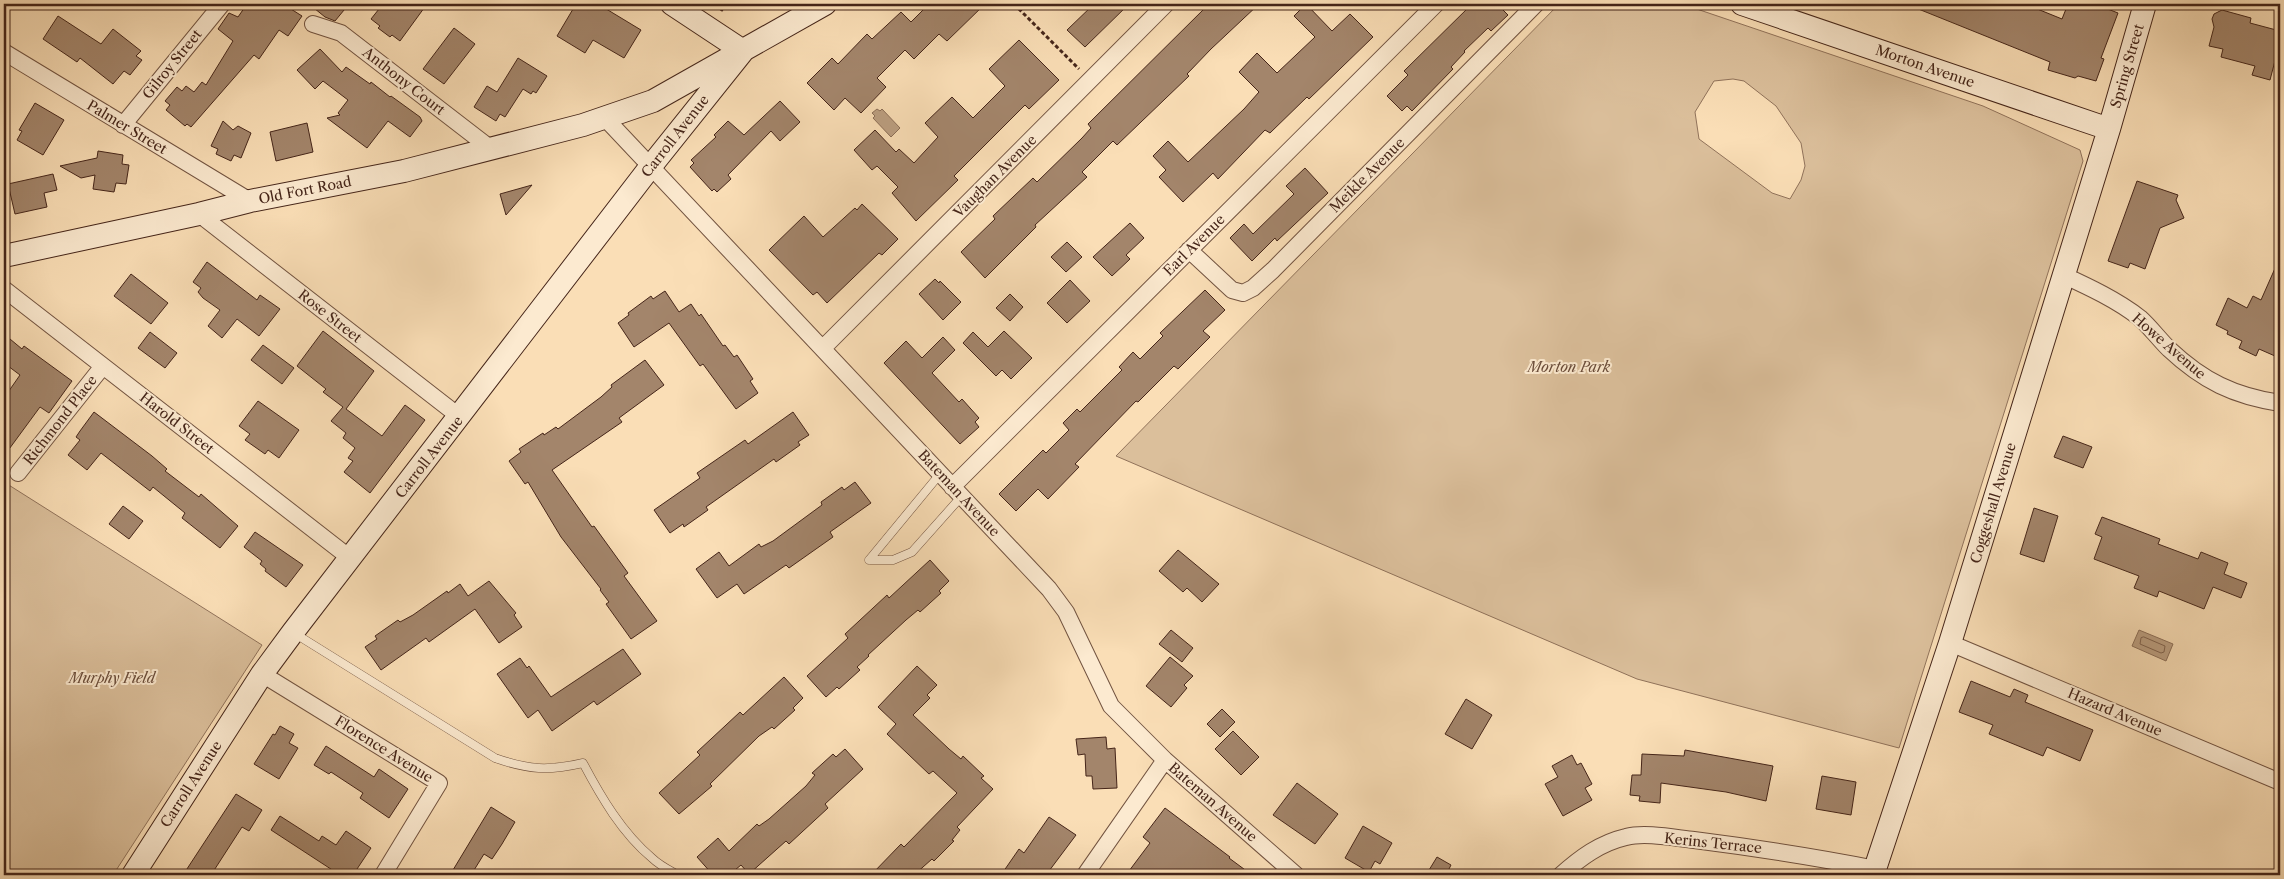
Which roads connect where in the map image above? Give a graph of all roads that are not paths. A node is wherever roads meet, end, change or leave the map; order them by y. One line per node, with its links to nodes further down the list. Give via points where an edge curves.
1 (222, 4): 13 (street, Gilroy Street)
2 (672, 4): 10 (street)
3 (825, 4): 10 (street, Carroll Avenue)
4 (1166, 4): 23 (street, Vaughan Avenue)
5 (1436, 4): 19 (street, Earl Avenue)
6 (1536, 4): 19 (street, Meikle Avenue, via 1253,288 1244,293 1232,290)
7 (1742, 4): 14 (street, Morton Avenue)
8 (2145, 4): 14 (street, Spring Street)
9 (313, 24): 15 (street, Anthony Court, via 341,34)
10 (743, 51): 12 (street, Carroll Avenue, via 653,101); 16 (street, Carroll Avenue)
11 (4, 52): 13 (street, Palmer Street)
12 (605, 118): 15 (street, Old Fort Road); 16 (street, Bateman Avenue)
13 (123, 124): 17 (street, Palmer Street)
14 (2109, 129): 21 (street, Coggeshall Avenue)
15 (490, 148): 17 (street, Old Fort Road, via 404,171)
16 (651, 166): 23 (street, Bateman Avenue); 26 (street, Carroll Avenue)
17 (250, 201): 18 (street, Old Fort Road)
18 (200, 214): 20 (street, Old Fort Road); 26 (street, Rose Street)
19 (1189, 250): 29 (street, Earl Avenue)
20 (4, 256)
21 (2063, 275): 25 (street, Howe Avenue, via 2091,288 2140,319 2196,373 2253,399); 32 (street, Coggeshall Avenue)
22 (4, 289): 24 (street, Harold Street)
23 (823, 348): 28 (street, Bateman Avenue)
24 (103, 366): 27 (street, Richmond Place); 30 (street, Harold Street)
25 (2280, 403)
26 (460, 417): 30 (street, Carroll Avenue)
27 (18, 474)
28 (940, 474): 29 (street, Bateman Avenue); 29 (lane, via 869,560 893,560 912,552)
29 (957, 492): 34 (street, Bateman Avenue, via 1049,589 1066,612 1111,706)
30 (350, 558): 31 (street, Carroll Avenue)
31 (293, 632): 33 (street, Carroll Avenue); 39 (lane, via 495,758 520,767 558,769 583,763 597,789 632,838 652,859)
32 (1950, 643): 35 (street, Hazard Avenue); 36 (street, Coggeshall Avenue)
33 (262, 674): 37 (street, Carroll Avenue); 38 (street, Florence Avenue, via 439,783)
34 (1165, 760): 40 (street); 41 (street, Bateman Avenue)
35 (2280, 782)
36 (1875, 872): 42 (street, Kerins Terrace, via 1774,850 1667,837 1628,836 1605,842)
37 (133, 875)
38 (383, 875)
39 (678, 875)
40 (1085, 875)
41 (1296, 875)
42 (1561, 875)

